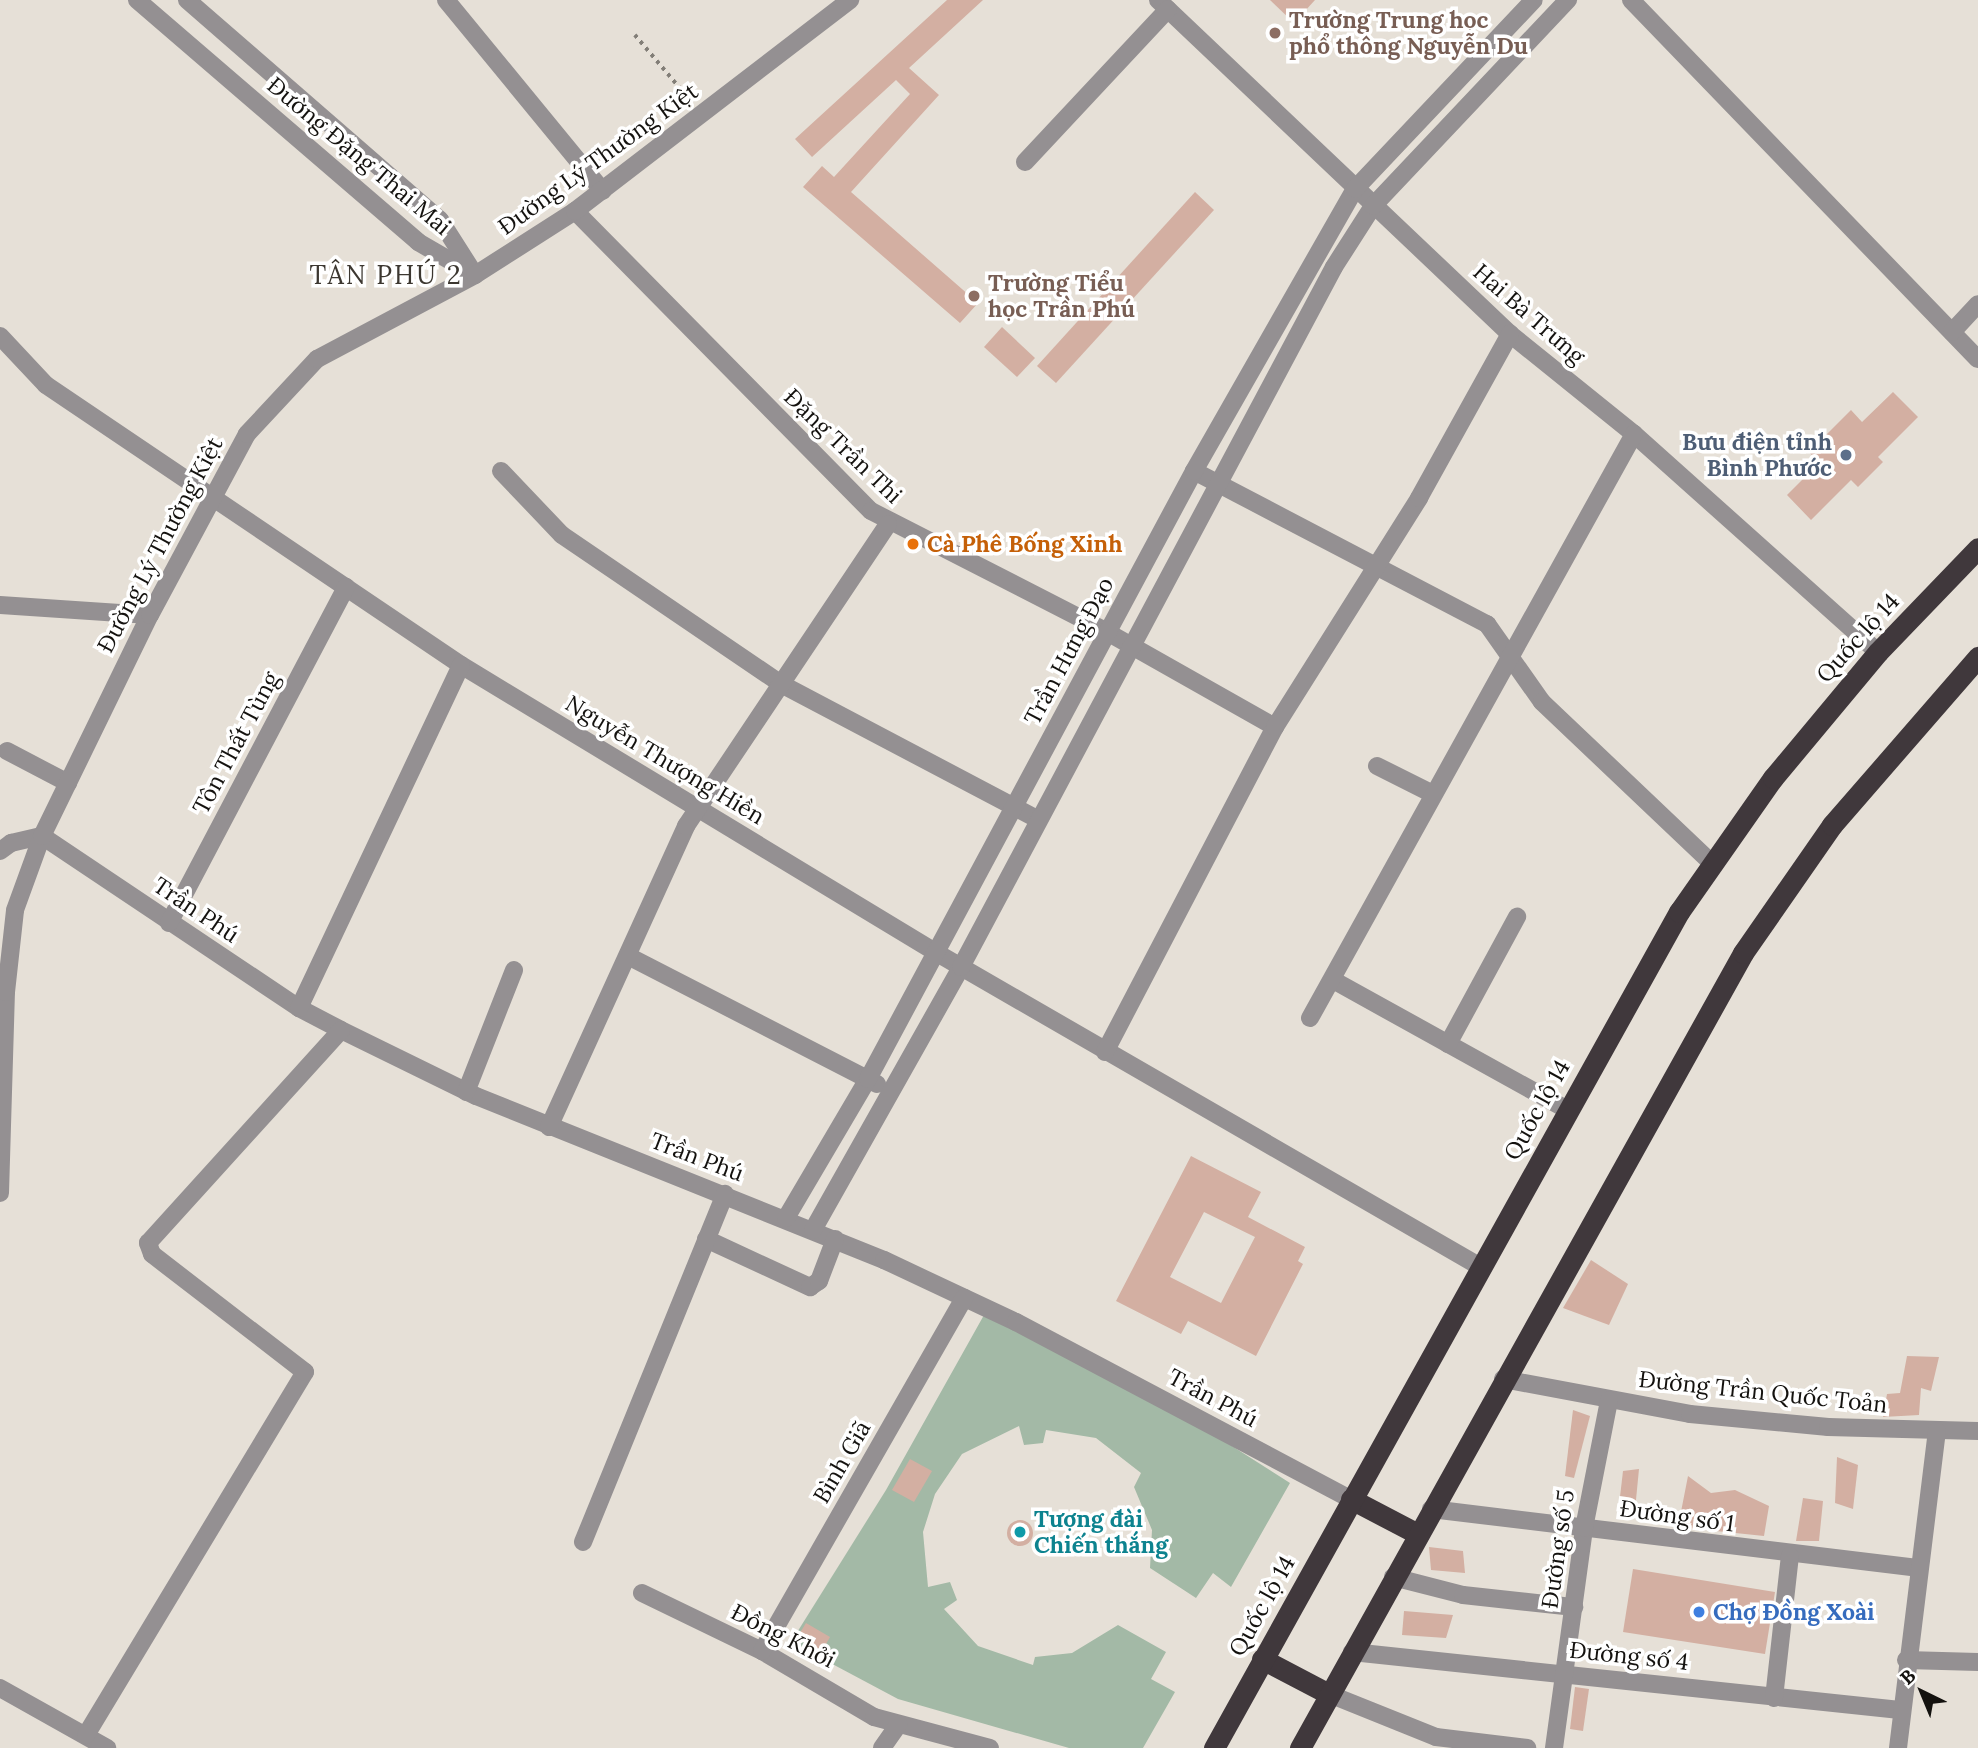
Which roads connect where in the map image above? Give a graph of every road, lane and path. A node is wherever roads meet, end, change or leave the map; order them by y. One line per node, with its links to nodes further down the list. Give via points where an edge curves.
1 (137, 0): 16 (street, Đường Đặng Thai Mai, via 418,242)
2 (187, 0): 16 (street, Đường Đặng Thai Mai, via 440,220)
3 (446, 0): 13 (street)
4 (850, 0): 10 (street, Đường Lý Thường Kiệt)
5 (1534, 0): 12 (street, Trần Hưng Đạo)
6 (1568, 0): 14 (street)
7 (1631, 0): 18 (street)
8 (1163, 5): 11 (street); 12 (street, Hai Bà Trưng)
9 (635, 34): 10 (path)
10 (703, 116): 13 (street, Đường Lý Thường Kiệt)
11 (1025, 162)
12 (1355, 189): 14 (street, Hai Bà Trưng); 24 (street, Trần Hưng Đạo)
13 (603, 191): 15 (street, Đường Lý Thường Kiệt)
14 (1373, 206): 19 (street, Hai Bà Trưng); 25 (street)
15 (575, 211): 16 (street, Đường Lý Thường Kiệt); 27 (street, Đặng Trần Thi, via 851,493)
16 (474, 275): 26 (street, Đường Lý Thường Kiệt, via 317,359 247,434)
17 (1978, 304): 18 (street)
18 (1952, 332): 21 (street)
19 (1510, 334): 22 (street, Hai Bà Trưng); 29 (street, via 1419,498)
20 (0, 336): 26 (street, Nguyễn Thượng Hiền, via 26,371)
21 (1978, 359)
22 (1634, 434): 35 (street, Hai Bà Trưng); 36 (street)
23 (500, 471): 39 (street, via 562,535)
24 (1194, 471): 25 (street); 33 (street, Trần Hưng Đạo)
25 (1219, 482): 29 (street); 34 (street)
26 (210, 495): 30 (street, Nguyễn Thượng Hiền); 32 (street, Đường Lý Thường Kiệt)
27 (888, 524): 33 (street, Đặng Trần Thi); 39 (street)
28 (1978, 548): 35 (highway, Quốc lộ 14)
29 (1373, 566): 36 (street, via 1487,624); 40 (street)
30 (346, 587): 38 (street, Nguyễn Thượng Hiền); 52 (street, Tôn Thất Tùng)
31 (0, 605): 32 (street)
32 (149, 615): 43 (street, Đường Lý Thường Kiệt)
33 (1107, 632): 34 (street, Đặng Trần Thi); 45 (street, Trần Hưng Đạo)
34 (1133, 646): 40 (street, Đặng Trần Thi); 47 (street)
35 (1878, 652): 50 (highway, Quốc lộ 14, via 1773,778)
36 (1508, 655): 44 (street); 50 (street, via 1542,702)
37 (1978, 657): 76 (highway, via 1832,825 1743,953)
38 (461, 665): 46 (street, Nguyễn Thượng Hiền); 58 (street)
39 (783, 685): 45 (street); 46 (street)
40 (1275, 727): 62 (street)
41 (7, 751): 43 (street)
42 (1377, 766): 44 (street)
43 (68, 783): 48 (street, Đường Lý Thường Kiệt)
44 (1431, 793): 57 (street)
45 (1013, 807): 47 (street); 53 (street, Trần Hưng Đạo)
46 (696, 808): 53 (street, Nguyễn Thượng Hiền); 54 (street)
47 (1037, 819): 55 (street)
48 (42, 836): 49 (street); 52 (street, Trần Phú); 68 (street, Đường Lý Thường Kiệt, via 15,910 9,947)
49 (4, 843)
50 (1713, 864): 66 (highway, Quốc lộ 14)
51 (1517, 917): 61 (street)
52 (169, 922): 58 (street, Trần Phú)
53 (937, 953): 55 (street, Nguyễn Thượng Hiền); 63 (street, Trần Hưng Đạo)
54 (628, 956): 63 (street); 67 (street)
55 (961, 967): 62 (street, Nguyễn Thượng Hiền); 64 (street)
56 (514, 970): 65 (street)
57 (1333, 980): 59 (street); 61 (street)
58 (299, 1008): 60 (street, Trần Phú)
59 (1310, 1018)
60 (341, 1030): 65 (street, Trần Phú); 101 (street, via 148,1243 152,1254 218,1308 300,1362 305,1372)
61 (1448, 1044): 66 (street)
62 (1105, 1052): 74 (street, Nguyễn Thượng Hiền)
63 (868, 1079): 64 (street); 70 (street, Trần Hưng Đạo)
64 (891, 1091): 71 (street)
65 (466, 1092): 67 (street, Trần Phú)
66 (1566, 1109): 74 (highway, Quốc lộ 14)
67 (550, 1127): 69 (street, Trần Phú)
68 (0, 1193)
69 (725, 1194): 70 (street, Trần Phú); 72 (street)
70 (786, 1218): 71 (street, Trần Phú)
71 (813, 1230): 73 (street, Trần Phú)
72 (706, 1239): 73 (street, via 810,1287 819,1281); 84 (street)
73 (835, 1239): 75 (street, Trần Phú)
74 (1479, 1266): 80 (highway, Quốc lộ 14)
75 (964, 1298): 80 (street, Trần Phú); 90 (street, Bình Giã)
76 (1503, 1379): 77 (street, Đường Trần Quốc Toản); 81 (highway)
77 (1609, 1400): 78 (street, Đường Trần Quốc Toản, via 1814,1426); 82 (street, Đường số 5)
78 (1937, 1431): 79 (street, Đường Trần Quốc Toản); 86 (street)
79 (1978, 1432)
80 (1351, 1499): 83 (highway); 92 (highway, Quốc lộ 14)
81 (1431, 1509): 82 (street, Đường số 1); 83 (highway)
82 (1584, 1528): 85 (street, Đường số 1); 89 (street, Đường số 5)
83 (1418, 1534): 87 (highway)
84 (583, 1542)
85 (1790, 1556): 86 (street, Đường số 1); 98 (street)
86 (1917, 1568): 93 (street)
87 (1393, 1577): 89 (street, via 1464,1595); 91 (highway)
88 (642, 1593): 90 (street, Đồng Khởi)
89 (1574, 1606): 95 (street, Đường số 5)
90 (762, 1651): 100 (street, Đồng Khởi, via 874,1717)
91 (1352, 1652): 95 (street, Đường số 4); 97 (highway)
92 (1262, 1659): 97 (highway); 106 (highway, Quốc lộ 14)
93 (1906, 1660): 94 (street); 99 (street)
94 (1978, 1662)
95 (1567, 1673): 98 (street, Đường số 4); 109 (street, Đường số 5)
96 (0, 1688): 101 (street)
97 (1329, 1694): 102 (street); 107 (highway)
98 (1774, 1698): 99 (street, Đường số 4)
99 (1900, 1710): 110 (street)
100 (899, 1724): 104 (street); 105 (street, Đồng Khởi)
101 (86, 1735): 103 (street)
102 (1441, 1742): 108 (street)
103 (107, 1748)
104 (882, 1748)
105 (990, 1748)
106 (1214, 1748)
107 (1300, 1748)
108 (1527, 1748)
109 (1554, 1748)
110 (1898, 1748)

